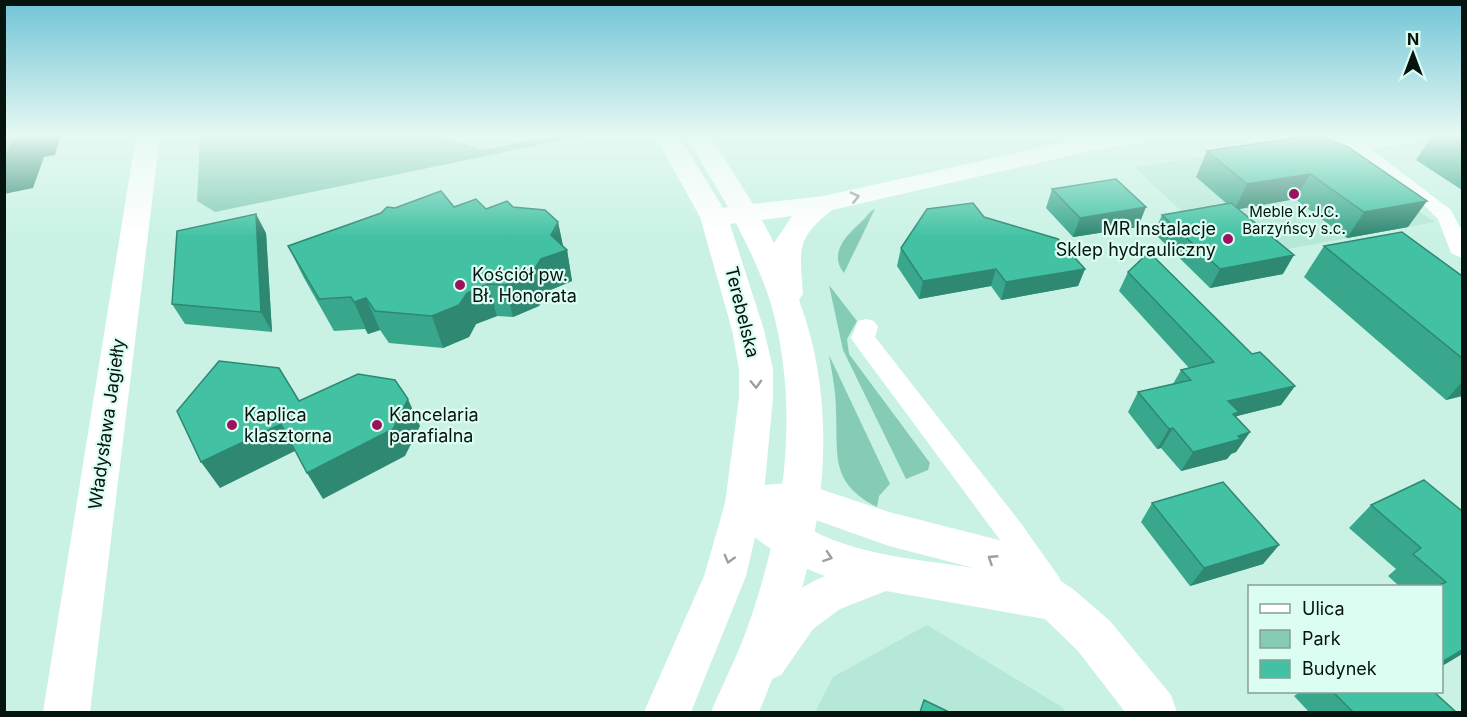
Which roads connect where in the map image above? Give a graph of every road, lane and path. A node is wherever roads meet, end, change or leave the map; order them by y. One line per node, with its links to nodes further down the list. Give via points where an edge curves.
1 (143, 169): 19 (street, Władysława Jagiełły)
2 (687, 169): 9 (street, Terebelska)
3 (719, 169): 7 (street, Terebelska)
4 (917, 169): 7 (street)
5 (976, 169): 8 (street, one-way to 5)
6 (1387, 169): 10 (lane, via 1440,209 1451,225 1455,245)
7 (741, 204): 8 (street); 9 (street); 11 (street, Terebelska)
8 (823, 204): 11 (street, Terebelska, via 797,222 786,247)
9 (710, 207): 14 (street, Terebelska, one-way to 14, via 737,286 756,369 754,437)
10 (1462, 252)
11 (789, 313): 13 (street, Terebelska, via 804,384)
12 (866, 327): 17 (lane, via 863,338 1004,523)
13 (800, 498): 14 (street); 15 (street, Terebelska); 17 (street, one-way to 13, via 985,554 890,529)
14 (744, 503): 15 (street, Terebelska); 20 (street, Terebelska, one-way to 20, via 725,576)
15 (792, 541): 16 (street, Terebelska, one-way to 16, via 826,558); 18 (street, Terebelska, via 781,591)
16 (886, 573): 17 (street, Terebelska); 18 (street, Terebelska, via 825,595 798,615)
17 (1059, 603): 21 (street, via 1094,636)
18 (744, 694)
19 (66, 712)
20 (668, 712)
21 (1154, 712)

